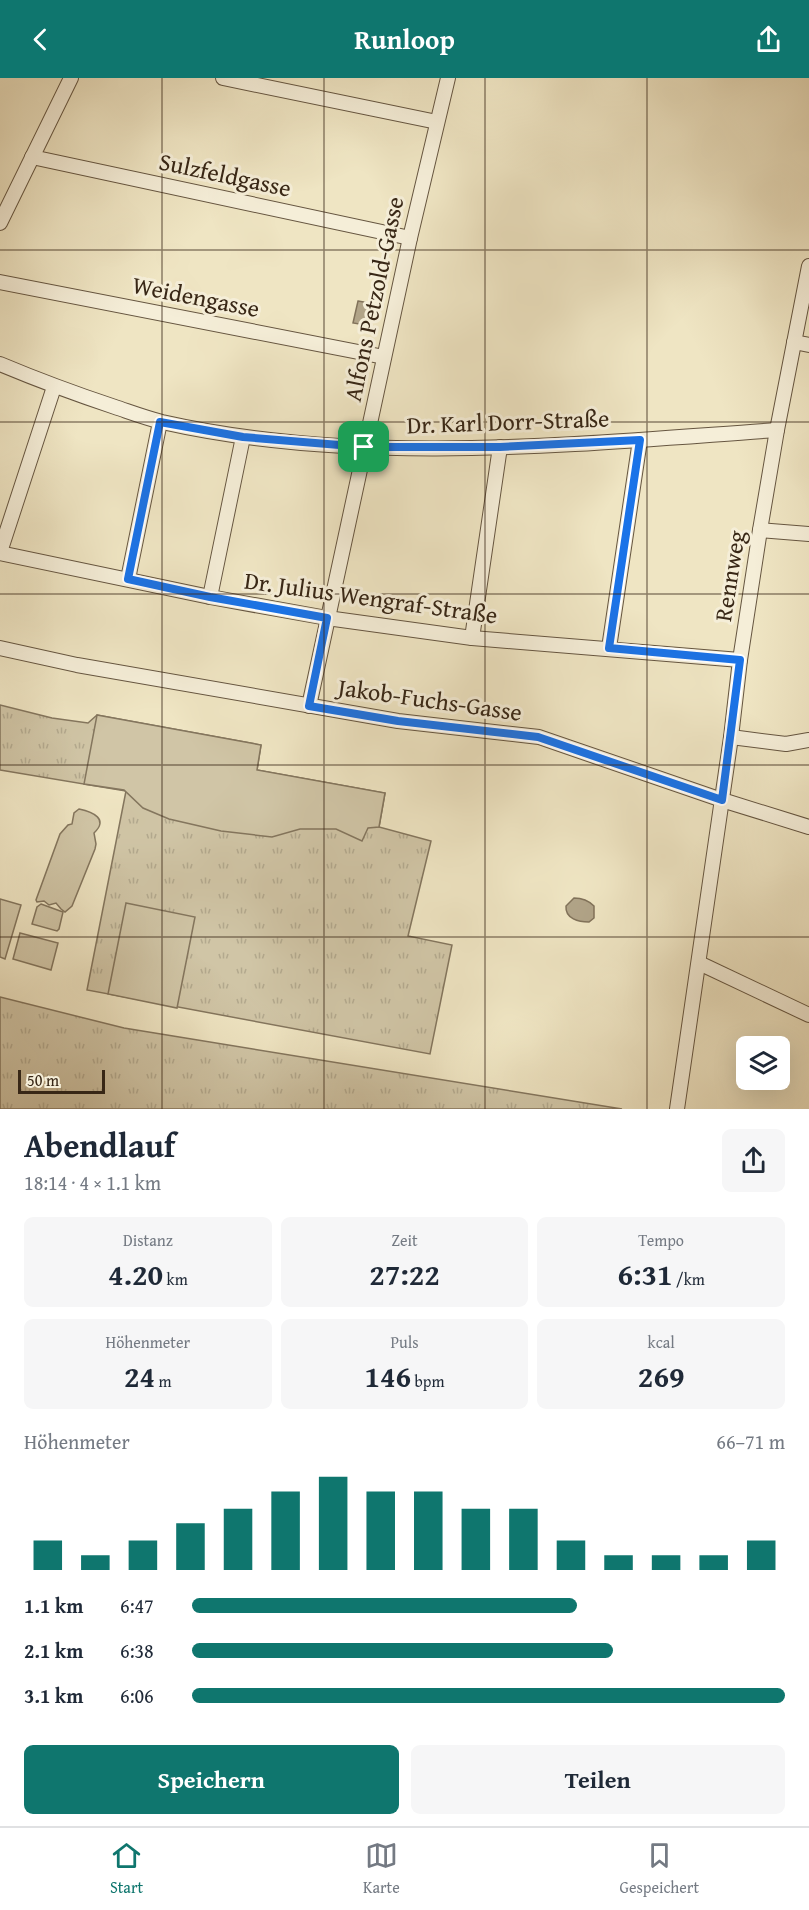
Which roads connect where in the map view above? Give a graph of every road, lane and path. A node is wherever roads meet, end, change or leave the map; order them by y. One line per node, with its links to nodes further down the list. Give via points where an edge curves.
1 (71, 78): 5 (street)
2 (223, 78): 4 (street)
3 (448, 78): 4 (street, Alfons Petzold-Gasse)
4 (437, 122): 7 (street, Alfons Petzold-Gasse)
5 (32, 157): 6 (street); 7 (street, Sulzfeldgasse)
6 (0, 223)
7 (410, 238): 12 (street, Alfons Petzold-Gasse)
8 (809, 266): 10 (street, Rennweg)
9 (0, 282): 12 (street, Weidengasse)
10 (794, 342): 11 (street); 16 (street, Rennweg)
11 (809, 345)
12 (384, 357): 19 (street, Alfons Petzold-Gasse)
13 (0, 364): 14 (street, Dr. Karl Dorr-Straße)
14 (54, 387): 15 (street, Dr. Karl Dorr-Straße); 23 (street)
15 (160, 422): 17 (street, Dr. Karl Dorr-Straße); 24 (street)
16 (777, 430): 18 (street, Dr. Karl Dorr-Straße); 21 (street, Rennweg)
17 (243, 437): 19 (street, Dr. Karl Dorr-Straße); 25 (street)
18 (640, 440): 20 (street, Dr. Karl Dorr-Straße); 29 (street)
19 (364, 447): 20 (street, Dr. Karl Dorr-Straße); 26 (street, Alfons Petzold-Gasse)
20 (500, 447): 27 (street)
21 (760, 530): 22 (street); 30 (street, Rennweg)
22 (809, 534)
23 (0, 553): 24 (street, Dr. Julius Wengraf-Straße)
24 (128, 579): 25 (street, Dr. Julius Wengraf-Straße)
25 (210, 597): 26 (street, Dr. Julius Wengraf-Straße)
26 (327, 618): 27 (street, Dr. Julius Wengraf-Straße); 31 (street, Alfons Petzold-Gasse)
27 (472, 638): 29 (street, Dr. Julius Wengraf-Straße)
28 (0, 648): 31 (street, Jakob-Fuchs-Gasse)
29 (609, 648): 30 (street, Dr. Julius Wengraf-Straße)
30 (740, 660): 32 (street, Rennweg)
31 (309, 706): 34 (street, Jakob-Fuchs-Gasse, via 538,737)
32 (731, 737): 33 (street, via 786,744); 34 (street, Rennweg)
33 (809, 740)
34 (722, 800): 35 (street, Jakob-Fuchs-Gasse); 36 (street, Rennweg)
35 (809, 827)
36 (699, 963): 37 (street); 38 (street, Rennweg)
37 (809, 1015)
38 (677, 1109)

